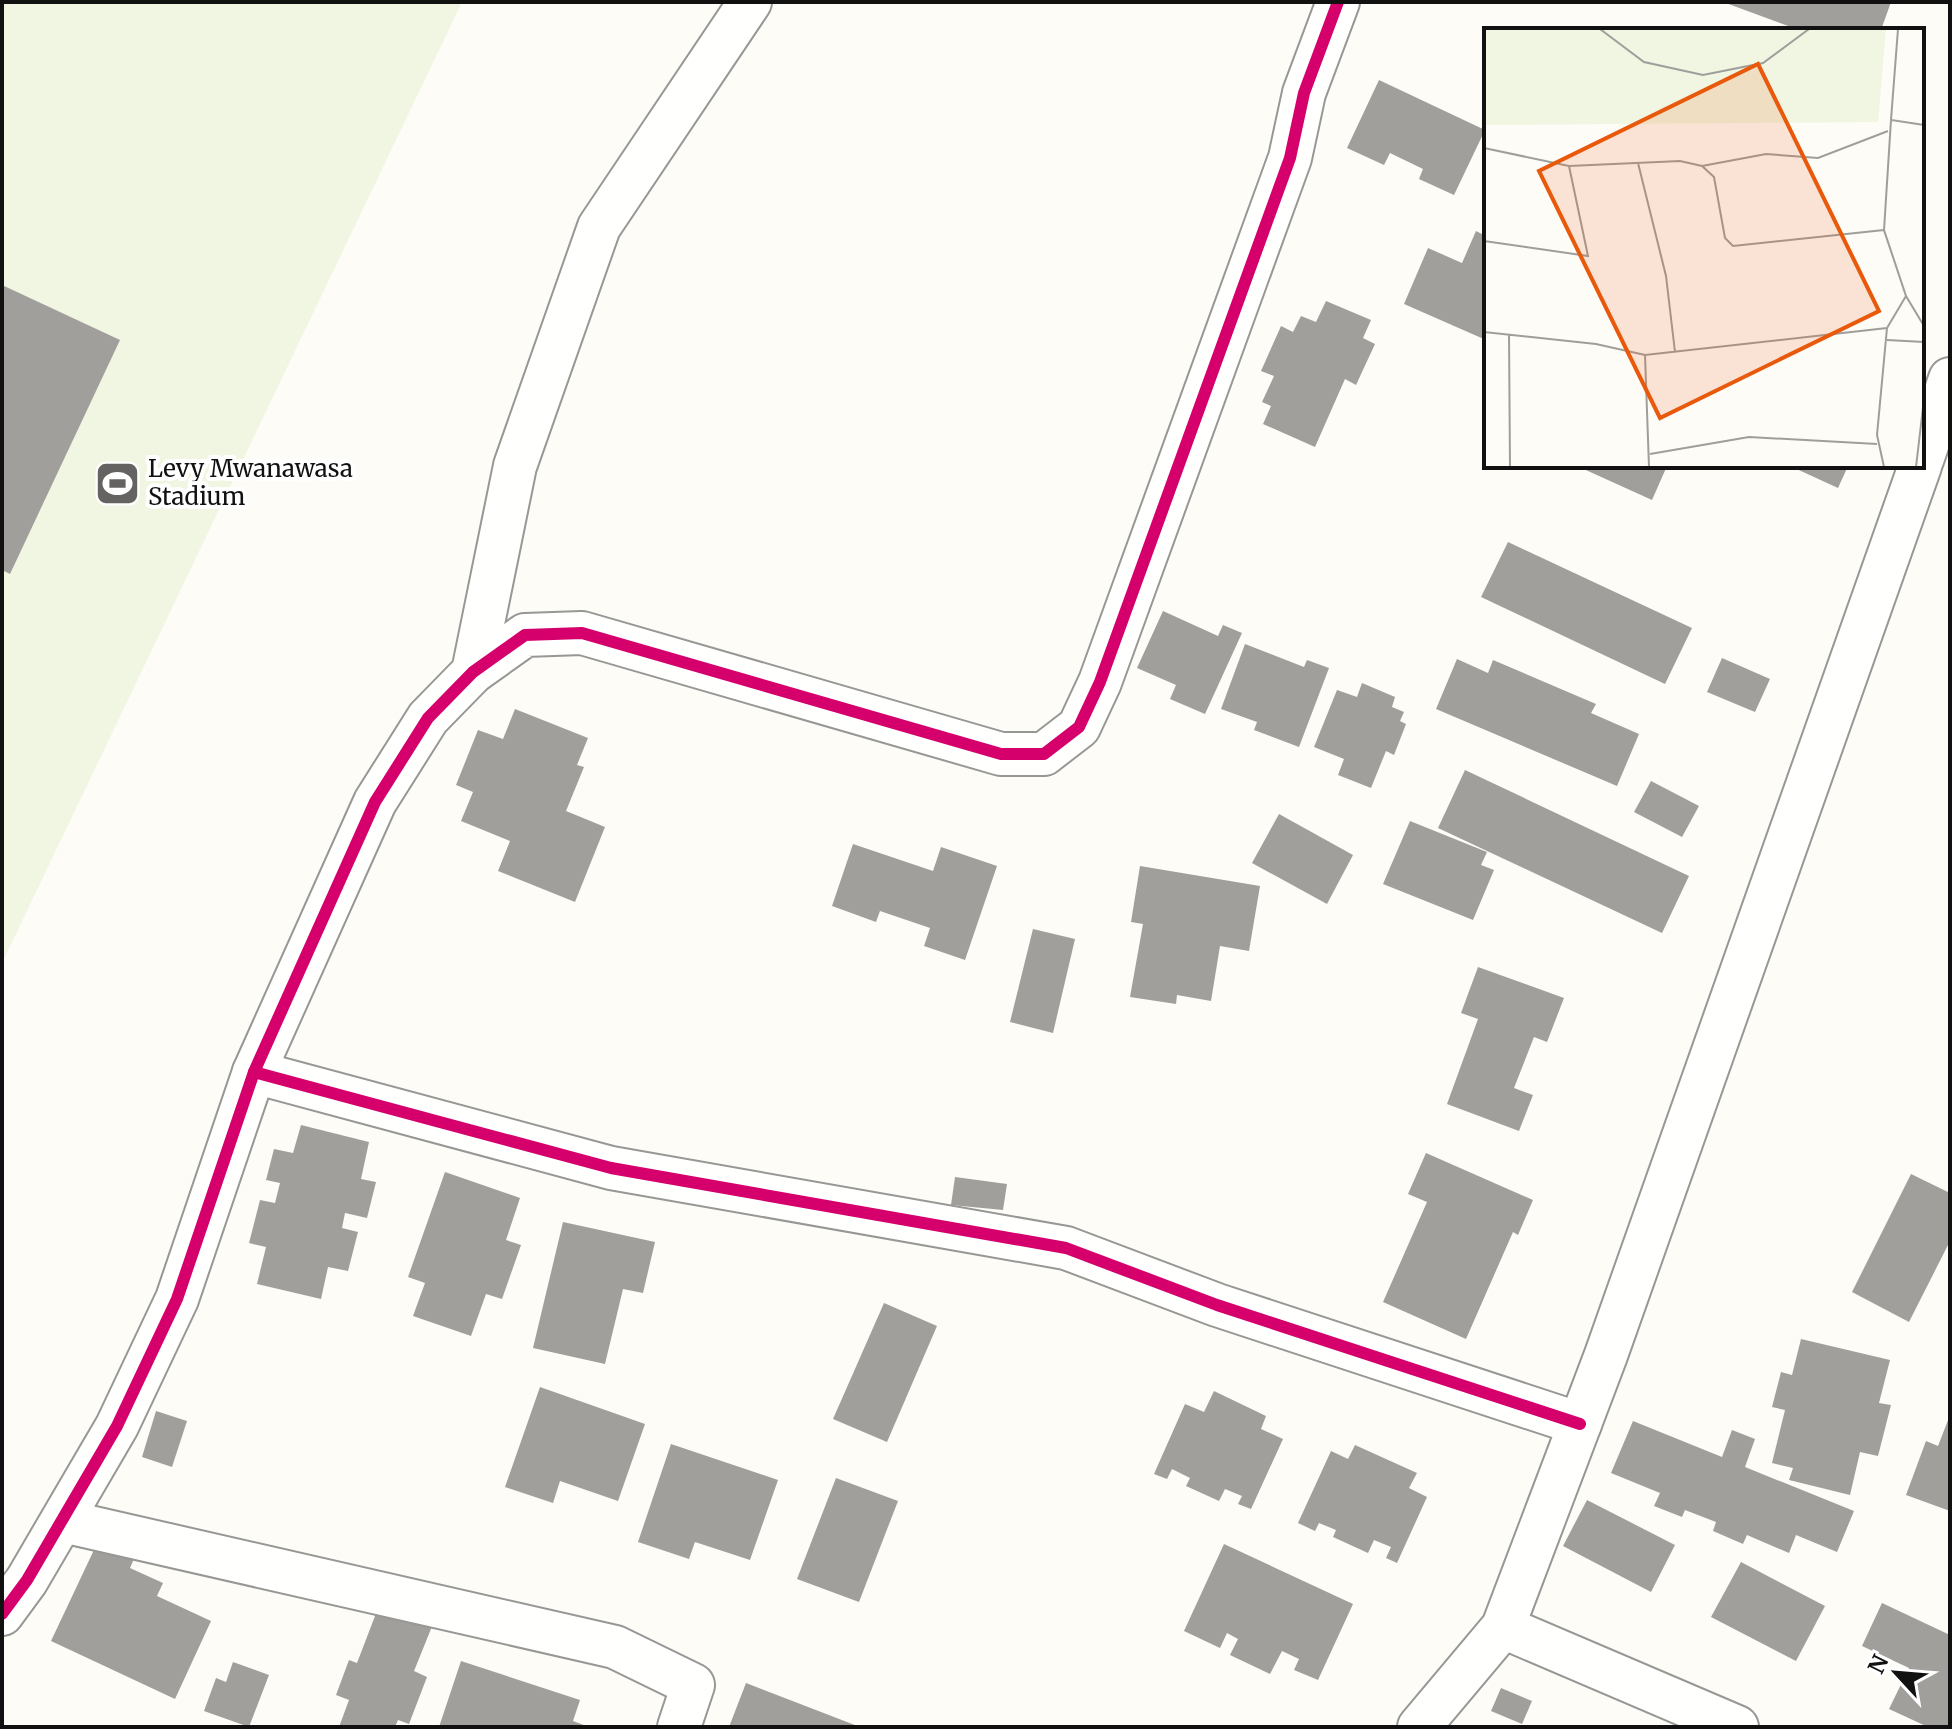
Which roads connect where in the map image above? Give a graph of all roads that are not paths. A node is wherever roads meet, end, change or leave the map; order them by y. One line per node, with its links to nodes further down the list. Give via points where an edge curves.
1 (750, 2): 6 (street, via 599,227 515,466)
2 (1338, 2): 6 (street, via 1304,93 1290,158 1100,682 1079,727 1044,754 1001,754 582,633 525,635)
3 (1950, 379): 4 (street)
4 (1924, 454)
5 (1919, 468): 8 (street)
6 (473, 672): 7 (street, via 428,718 375,802)
7 (254, 1072): 8 (street, via 611,1168 1066,1248 1217,1305); 9 (street, via 177,1299 117,1426)
8 (1580, 1424): 11 (street)
9 (63, 1521): 10 (street); 12 (street, via 615,1647 693,1685)
10 (2, 1614)
11 (1503, 1627): 13 (street); 14 (street)
12 (679, 1727)
13 (1419, 1727)
14 (1737, 1727)

